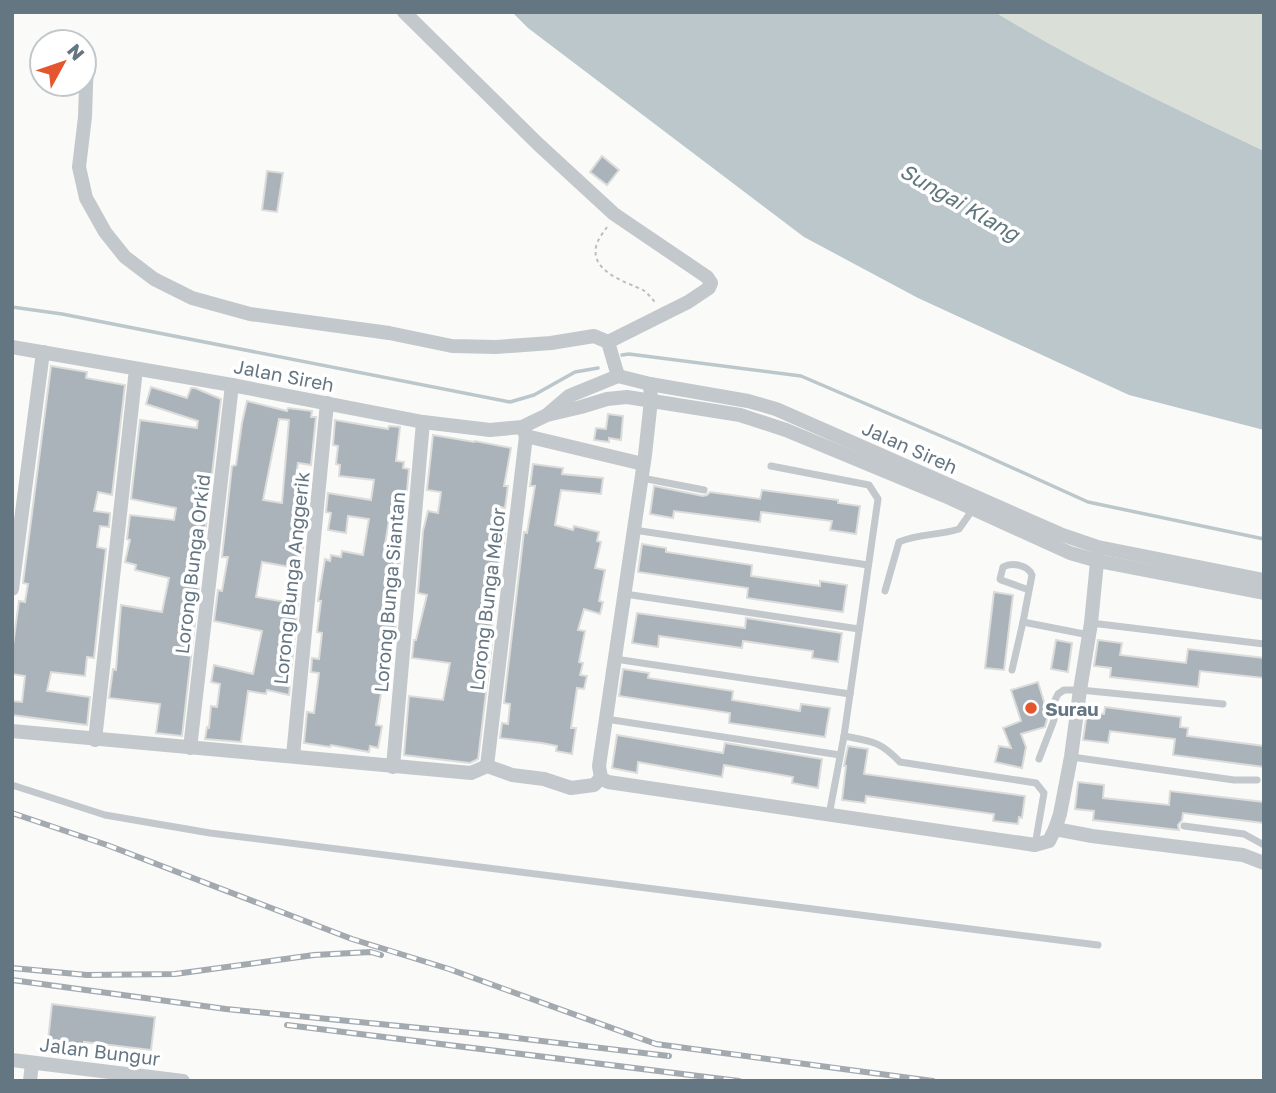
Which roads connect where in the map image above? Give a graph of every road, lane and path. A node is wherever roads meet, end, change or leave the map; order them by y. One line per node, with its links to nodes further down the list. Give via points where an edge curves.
1 (404, 12): 3 (street)
2 (86, 98): 5 (street, via 79,167 86,198 104,232 125,257 153,279 192,298 250,314 452,345 496,347 594,336)
3 (614, 214): 4 (path, via 596,246 596,256 603,269 646,291); 4 (street, via 711,283)
4 (660, 316): 5 (street)
5 (608, 342): 9 (street)
6 (12, 347): 7 (street, Jalan Sireh)
7 (43, 352): 8 (street, Jalan Sireh); 25 (street)
8 (136, 369): 11 (street, Jalan Sireh); 42 (street)
9 (618, 376): 10 (street, Jalan Sireh); 14 (street, Jalan Sireh, via 569,396)
10 (650, 384): 12 (street); 22 (street, Jalan Sireh, via 776,409)
11 (232, 385): 13 (street, Jalan Sireh); 43 (street, Lorong Bunga Orkid)
12 (651, 400): 14 (street, Jalan Sireh, via 607,399); 18 (street); 20 (street, Jalan Sireh, via 764,422)
13 (327, 403): 15 (street, Jalan Sireh); 45 (street, Lorong Bunga Anggerik)
14 (547, 415): 16 (street, Jalan Sireh)
15 (423, 422): 16 (street, Jalan Sireh); 49 (street, Lorong Bunga Siantan)
16 (524, 431): 18 (street); 48 (street, Lorong Bunga Melor)
17 (771, 466): 23 (lane, via 869,485 878,499)
18 (642, 471): 19 (lane); 21 (street)
19 (704, 490)
20 (973, 509): 22 (street, Jalan Sireh, via 1070,553); 27 (lane, via 959,529 899,542)
21 (634, 530): 23 (lane); 29 (street)
22 (1098, 554): 24 (street, Jalan Sireh); 28 (street, Jalan Sireh); 32 (street)
23 (868, 565): 31 (lane)
24 (1264, 580)
25 (12, 589)
26 (1029, 590): 26 (lane, via 1032,575 1028,568 1003,567 1001,580); 30 (lane)
27 (885, 591)
28 (1264, 593)
29 (624, 594): 31 (lane); 34 (street)
30 (1023, 622): 32 (lane); 35 (lane)
31 (859, 629): 37 (lane)
32 (1090, 629): 33 (lane); 36 (street)
33 (1264, 644)
34 (615, 659): 37 (lane); 39 (street)
35 (1012, 670)
36 (1080, 690): 38 (lane); 46 (street); 47 (lane, via 1058,694)
37 (849, 694): 41 (lane)
38 (1223, 704)
39 (606, 719): 44 (lane); 50 (street, via 598,766)
40 (12, 731): 42 (street)
41 (844, 736): 44 (lane); 56 (lane, via 875,742 900,762 1036,783 1044,793)
42 (95, 740): 43 (street)
43 (190, 748): 45 (street)
44 (840, 755): 53 (lane)
45 (293, 756): 49 (street)
46 (1071, 757): 51 (lane); 55 (street)
47 (1039, 759)
48 (487, 766): 49 (street, via 471,773); 50 (street, via 571,788 594,785)
49 (393, 767)
50 (601, 778): 53 (street)
51 (1257, 780)
52 (12, 785): 59 (lane, via 105,815 210,833)
53 (829, 816): 56 (street)
54 (1184, 825): 57 (lane, via 1244,834)
55 (1055, 829): 56 (street, via 1049,841); 58 (street, via 1243,855)
56 (1035, 845)
57 (1264, 845)
58 (1264, 863)
59 (1098, 945)
60 (12, 1060): 61 (street, Jalan Bungur)
61 (32, 1063): 62 (street, Jalan Bungur); 64 (street)
62 (85, 1075): 63 (street, Jalan Bungur)
63 (157, 1079): 65 (street, Jalan Bungur)
64 (30, 1081)
65 (183, 1081)

